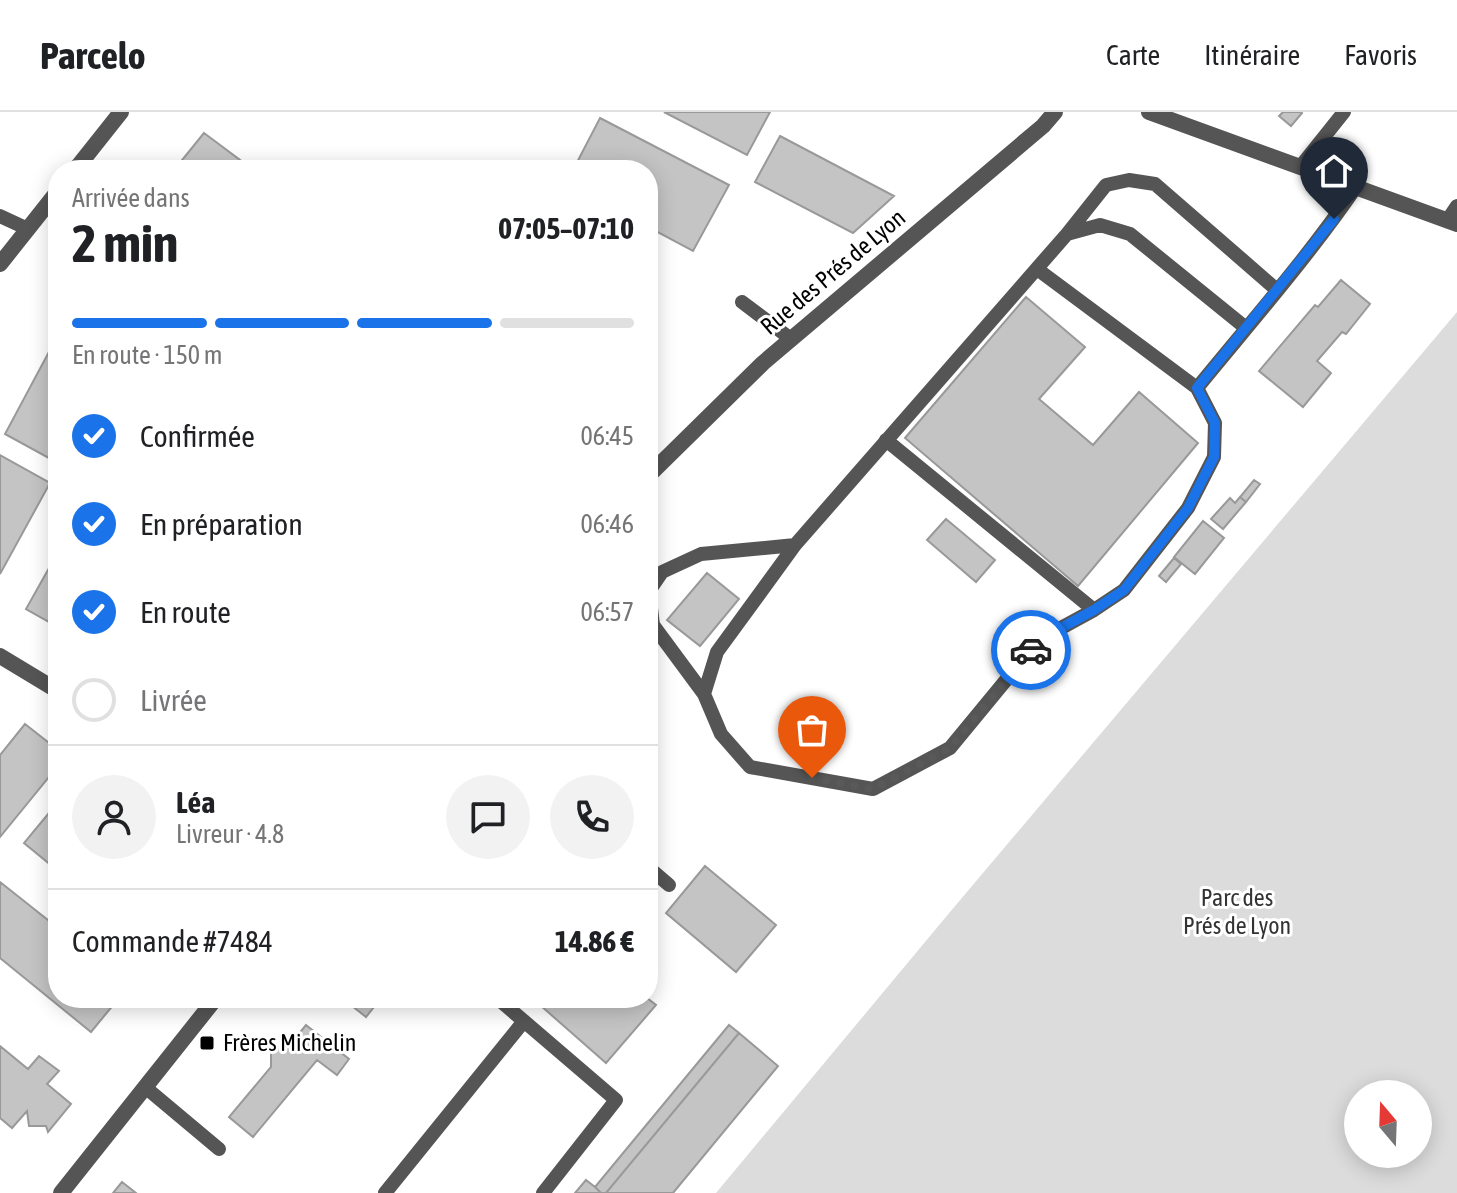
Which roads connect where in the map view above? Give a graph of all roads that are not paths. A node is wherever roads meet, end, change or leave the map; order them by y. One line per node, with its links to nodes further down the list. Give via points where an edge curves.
1 (121, 112): 5 (street)
2 (1055, 112): 18 (street, Rue des Prés de Lyon)
3 (1149, 112): 6 (street)
4 (1344, 112): 6 (lane)
5 (83, 160)
6 (1300, 167): 7 (street)
7 (1356, 187): 10 (street); 15 (lane)
8 (48, 204): 11 (street)
9 (0, 216): 11 (lane)
10 (1454, 217)
11 (28, 229): 13 (street)
12 (1067, 234): 14 (lane); 15 (lane, via 1106,185 1129,180 1155,184); 17 (lane, via 1100,225 1130,234)
13 (0, 264)
14 (1037, 269): 19 (lane); 20 (lane)
15 (1277, 290): 17 (lane)
16 (742, 302): 18 (lane)
17 (1246, 328): 19 (lane)
18 (791, 339): 21 (street, Rue des Prés de Lyon)
19 (1197, 388): 24 (lane, via 1215,423 1214,457 1188,508 1124,590)
20 (886, 440): 22 (lane); 24 (lane)
21 (658, 466)
22 (795, 545): 23 (lane, via 701,554); 28 (lane, via 717,652)
23 (658, 578)
24 (1094, 610): 28 (lane, via 1039,640 950,748 873,789 750,767 721,734)
25 (658, 632): 28 (lane)
26 (0, 656): 27 (street)
27 (48, 685)
28 (704, 694)
29 (658, 876): 30 (lane)
30 (669, 885)
31 (208, 1008): 34 (street)
32 (509, 1008): 33 (lane)
33 (524, 1021): 37 (lane); 38 (lane, via 616,1100)
34 (145, 1087): 35 (lane); 36 (street)
35 (219, 1149)
36 (61, 1193)
37 (385, 1193)
38 (543, 1193)

